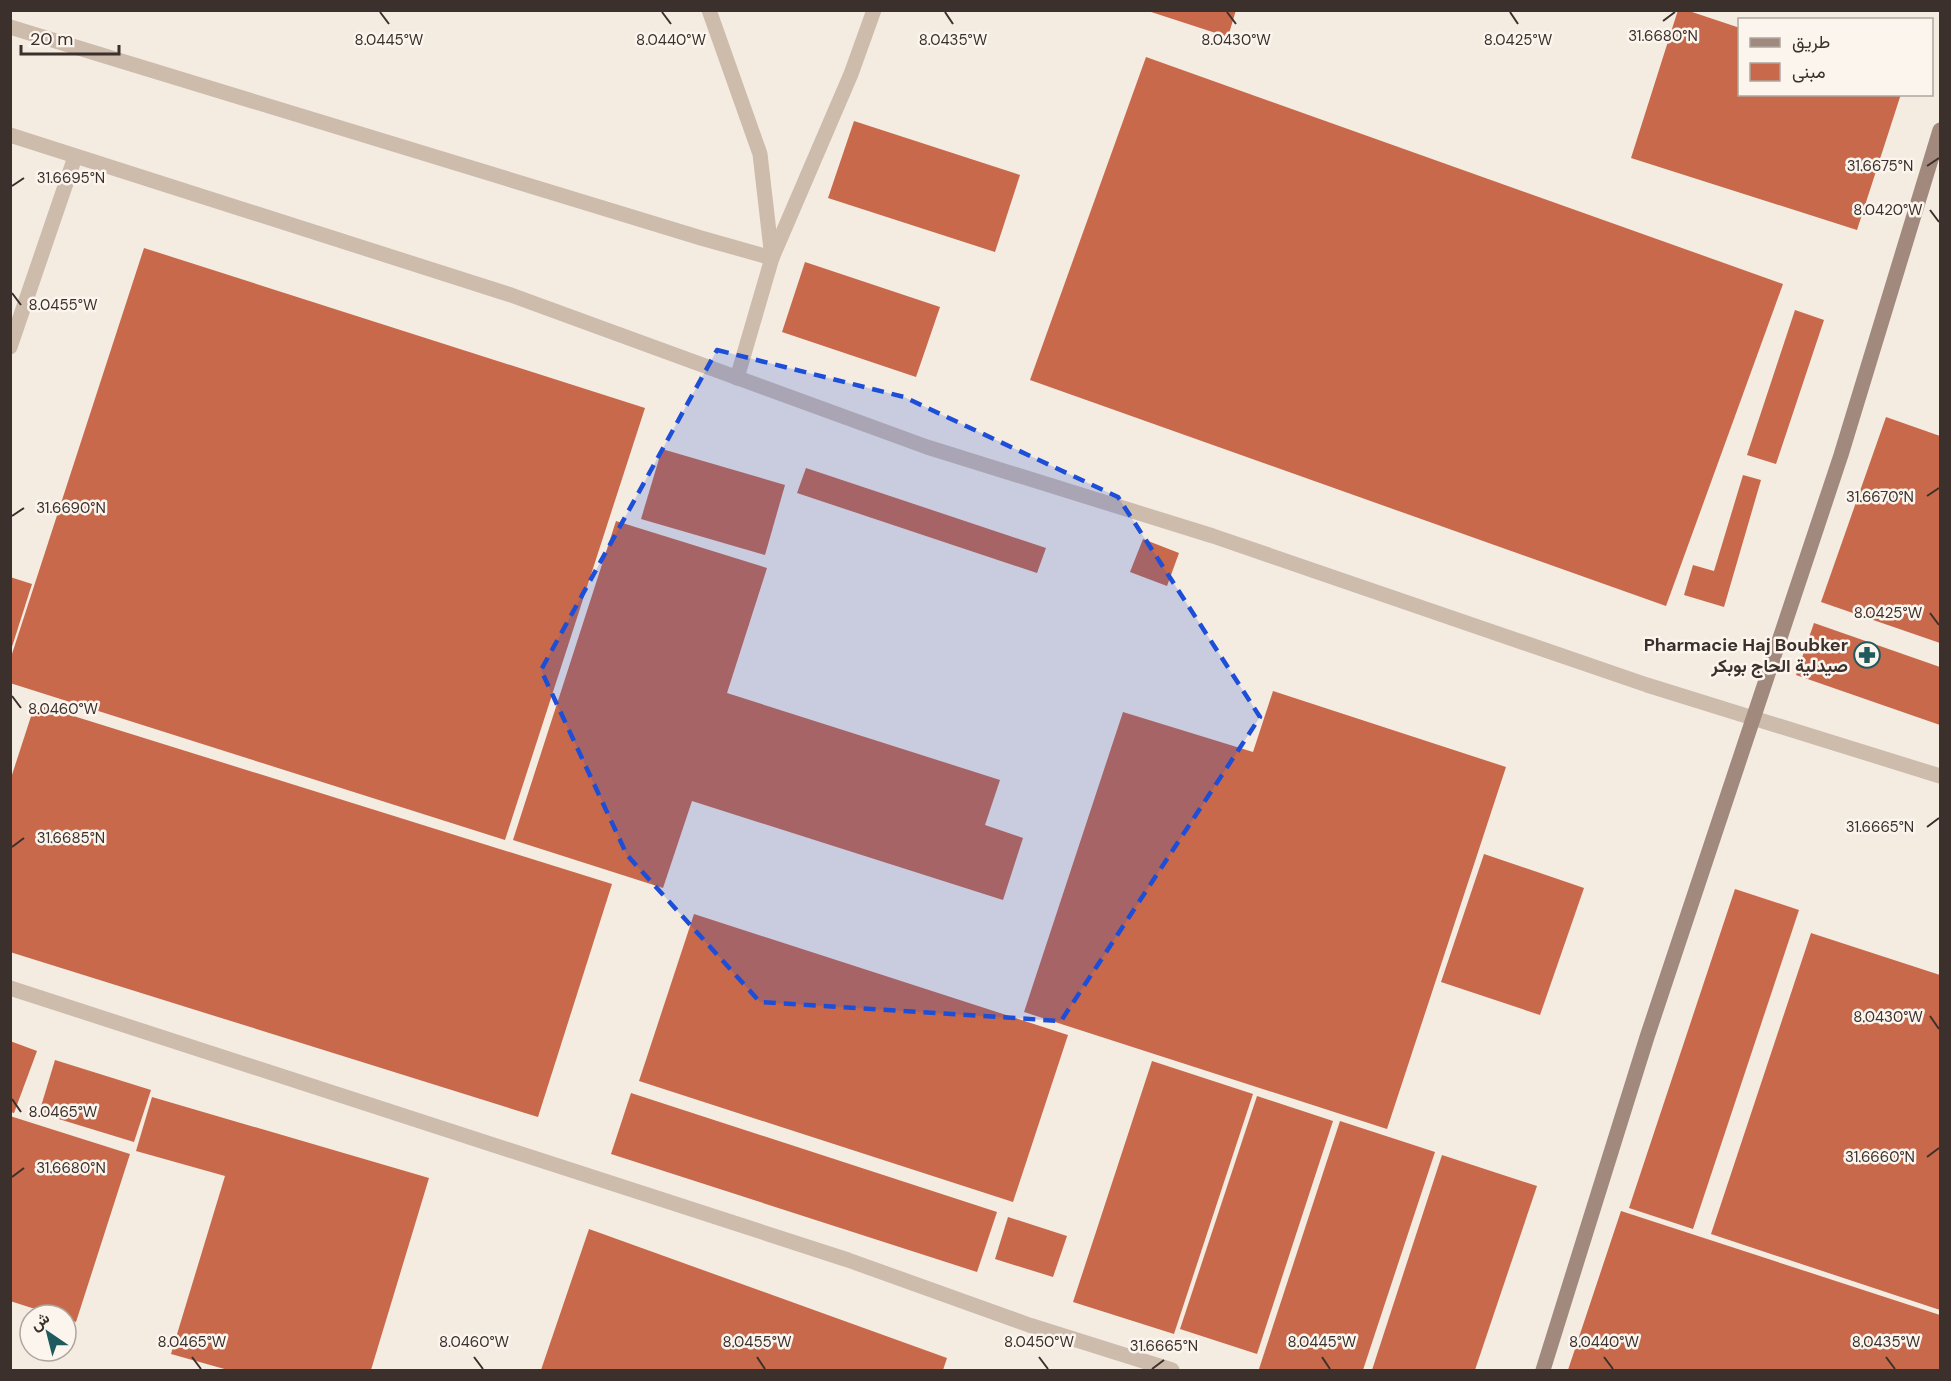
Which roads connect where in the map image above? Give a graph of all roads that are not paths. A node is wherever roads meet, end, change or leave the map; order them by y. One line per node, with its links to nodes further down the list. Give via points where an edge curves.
1 (709, 10): 7 (street, via 760,154)
2 (874, 10): 7 (street, via 851,74)
3 (10, 27): 7 (street)
4 (1941, 130): 10 (street, via 1841,455)
5 (10, 135): 6 (street)
6 (75, 157): 8 (street); 9 (street, via 511,295)
7 (772, 258): 9 (street)
8 (10, 347)
9 (737, 378): 10 (street, via 927,447 1235,543)
10 (1754, 718): 11 (street); 14 (street, via 1647,1037)
11 (1941, 776)
12 (10, 988): 13 (street, via 825,1253)
13 (1172, 1371)
14 (1542, 1371)

